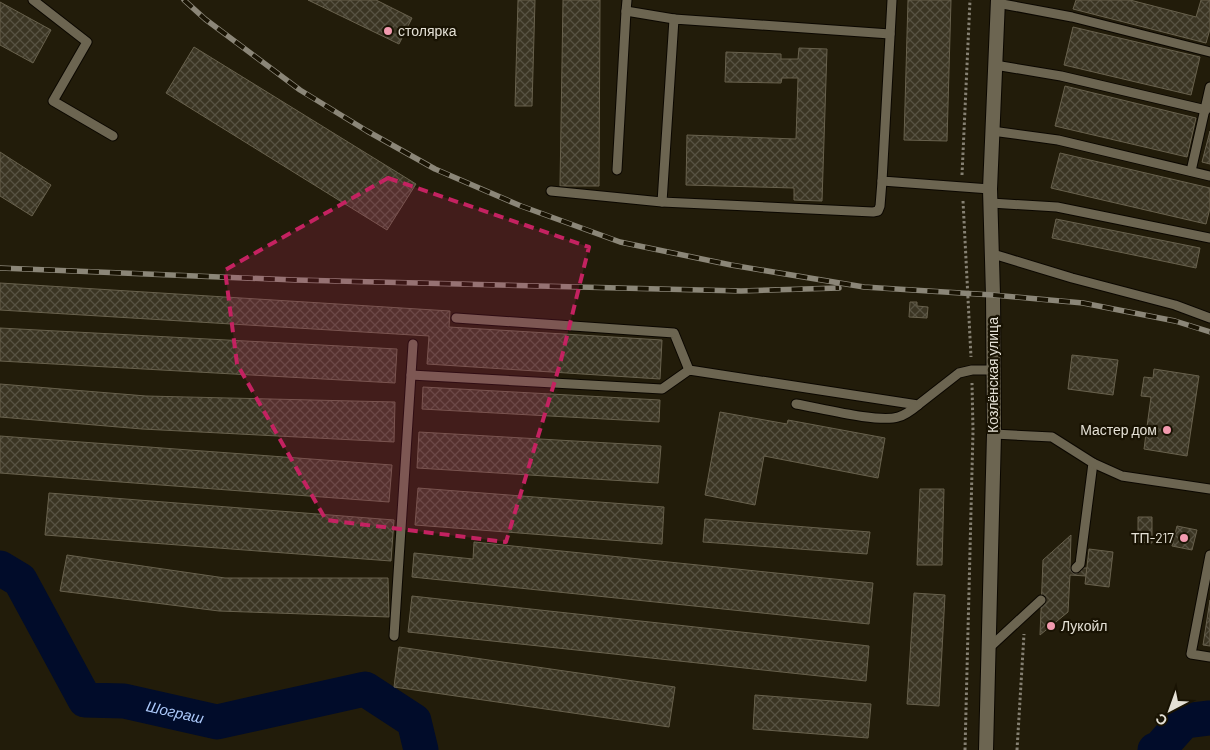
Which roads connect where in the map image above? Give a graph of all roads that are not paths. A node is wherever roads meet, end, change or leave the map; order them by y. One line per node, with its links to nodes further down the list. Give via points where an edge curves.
1 (33, 0): 13 (lane, via 87,42 53,101)
2 (627, 0): 5 (lane)
3 (892, 0): 7 (lane)
4 (998, 2): 8 (lane); 9 (street, Козлёнская улица)
5 (626, 11): 6 (lane); 14 (lane)
6 (674, 19): 7 (lane); 20 (lane)
7 (890, 34): 17 (lane)
8 (1210, 52)
9 (995, 66): 11 (lane, via 1061,76); 12 (street, Козлёнская улица)
10 (1210, 88): 11 (lane)
11 (1206, 110): 15 (lane)
12 (992, 131): 15 (lane, via 1058,140); 18 (street, Козлёнская улица)
13 (113, 136)
14 (617, 170)
15 (1191, 171): 16 (lane)
16 (1210, 176)
17 (882, 181): 18 (lane); 20 (lane, via 880,206 874,212)
18 (990, 188): 21 (street, Козлёнская улица)
19 (551, 191): 20 (lane)
20 (662, 202)
21 (991, 203): 22 (lane, via 1057,207); 23 (street, Козлёнская улица)
22 (1210, 238)
23 (992, 254): 25 (lane, via 1175,305); 28 (street, Козлёнская улица)
24 (456, 318): 27 (lane, via 674,333)
25 (1210, 318)
26 (413, 344): 29 (lane)
27 (689, 370): 29 (lane, via 662,389); 31 (lane)
28 (993, 370): 31 (lane, via 959,373); 32 (street, Козлёнская улица)
29 (411, 375): 39 (lane)
30 (796, 404): 31 (lane, via 883,419 899,417)
31 (918, 405)
32 (994, 434): 33 (lane, via 1052,437); 40 (street, Козлёнская улица)
33 (1093, 463): 34 (lane, via 1122,476); 36 (lane, via 1080,564)
34 (1210, 489)
35 (1210, 555): 37 (lane)
36 (1076, 568)
37 (1207, 585): 41 (lane, via 1191,654)
38 (1041, 600): 40 (lane)
39 (394, 636)
40 (989, 648): 42 (street, Козлёнская улица)
41 (1210, 657)
42 (986, 750)

